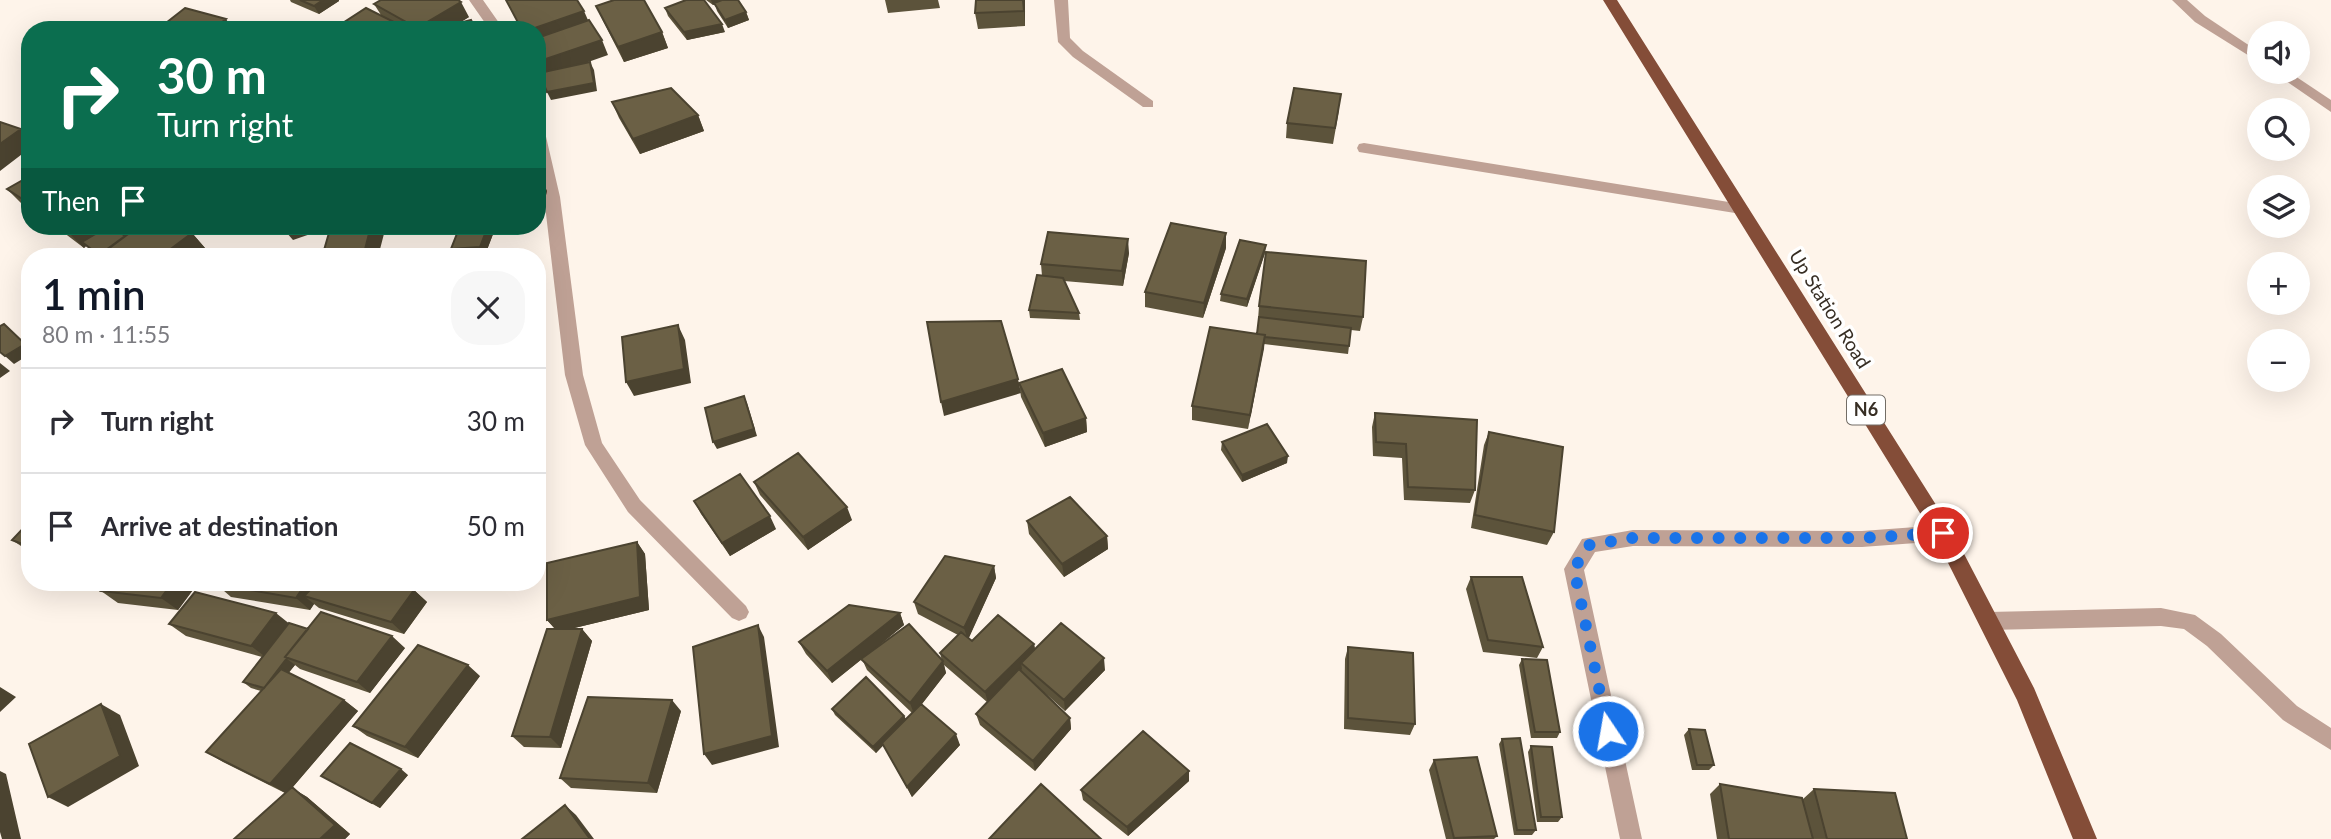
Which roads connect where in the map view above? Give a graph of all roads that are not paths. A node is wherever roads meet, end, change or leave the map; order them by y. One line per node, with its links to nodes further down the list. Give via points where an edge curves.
1 (476, 0): 5 (street)
2 (1061, 0): 8 (street, via 1063,39)
3 (1611, 0): 12 (highway, Up Station Road / N6)
4 (2179, 0): 6 (street)
5 (490, 21)
6 (2247, 50)
7 (2297, 84): 9 (street)
8 (1148, 104)
9 (2331, 107)
10 (1364, 148): 12 (street)
11 (546, 169): 14 (street, via 574,375 594,445 634,506)
12 (1741, 209): 13 (highway, Up Station Road / N6)
13 (1943, 533): 15 (highway, Up Station Road / N6); 17 (street, via 1862,538 1633,538 1589,545 1574,569)
14 (739, 612)
15 (1988, 621): 16 (street, via 2161,617 2188,621 2290,713); 18 (highway, Up Station Road / N6, via 2026,695)
16 (2331, 740)
17 (1631, 839)
18 (2084, 839)

